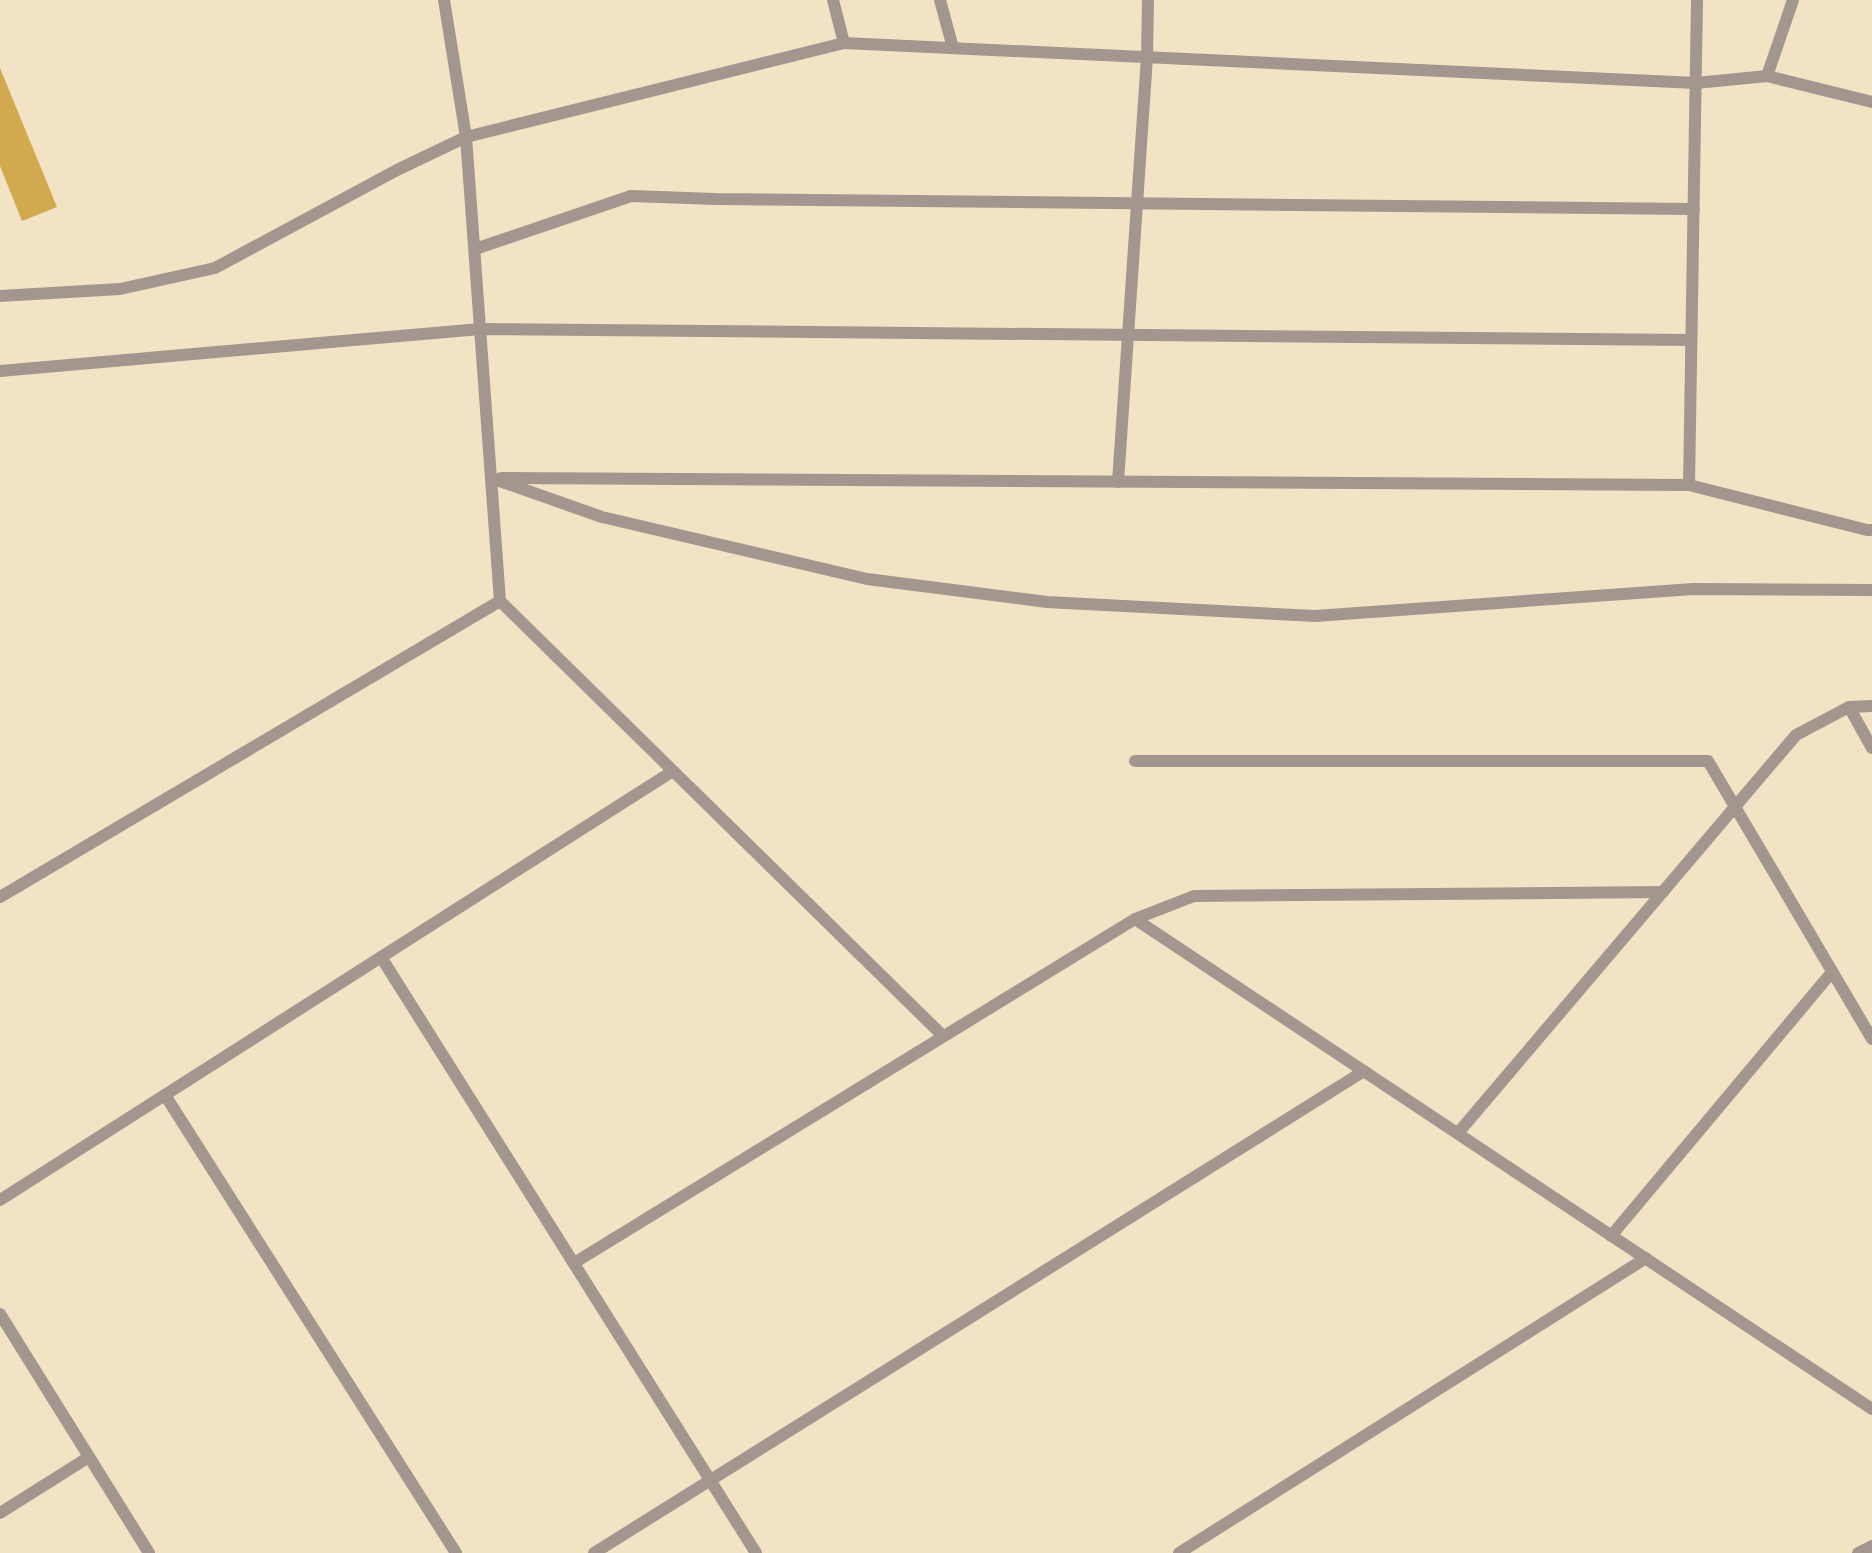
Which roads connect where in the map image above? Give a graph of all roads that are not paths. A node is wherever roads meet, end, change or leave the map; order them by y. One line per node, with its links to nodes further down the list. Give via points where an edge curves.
1 (444, 0): 13 (street)
2 (833, 0): 7 (street)
3 (940, 0): 8 (street)
4 (1148, 0): 9 (street)
5 (1697, 0): 11 (street)
6 (1793, 0): 10 (street)
7 (844, 43): 8 (street); 13 (street)
8 (953, 48): 9 (street)
9 (1147, 57): 11 (street); 14 (street)
10 (1767, 76): 11 (street); 12 (street)
11 (1696, 83): 15 (street)
12 (1872, 102)
13 (466, 137): 16 (street); 17 (street, via 397,170 215,268 120,289)
14 (1137, 203): 15 (street); 16 (street, via 631,196); 19 (street)
15 (1694, 209): 20 (street)
16 (475, 249): 18 (street)
17 (0, 296)
18 (480, 328): 19 (street); 21 (street); 22 (street)
19 (1128, 335): 20 (street); 23 (street)
20 (1691, 340): 24 (street)
21 (0, 371)
22 (491, 478): 23 (street); 26 (street, via 602,517 867,579 1047,602 1315,616 1693,589); 27 (street)
23 (1118, 482): 24 (street)
24 (1689, 484): 25 (street)
25 (1872, 530)
26 (1872, 590)
27 (500, 601): 32 (street); 35 (street)
28 (1872, 706): 29 (street)
29 (1849, 707): 30 (street); 33 (street, via 1796,735)
30 (1872, 748)
31 (1135, 761): 33 (street, via 1708,761)
32 (674, 771): 37 (street); 39 (street)
33 (1735, 807): 34 (street); 38 (street)
34 (1663, 892): 36 (street, via 1194,896); 43 (street)
35 (0, 897)
36 (1135, 919): 39 (street); 41 (street)
37 (381, 957): 42 (street); 47 (street)
38 (1832, 972): 40 (street); 45 (street)
39 (943, 1036): 47 (street)
40 (1872, 1039)
41 (1364, 1071): 43 (street); 51 (street)
42 (165, 1095): 44 (street); 55 (street)
43 (1458, 1134): 45 (street)
44 (0, 1200)
45 (1612, 1236): 46 (street)
46 (1646, 1258): 49 (street); 58 (street)
47 (574, 1262): 51 (street)
48 (0, 1314): 50 (street)
49 (1872, 1409)
50 (89, 1457): 52 (street); 54 (street)
51 (710, 1480): 56 (street); 57 (street)
52 (0, 1513)
53 (1872, 1546): 59 (street)
54 (149, 1553)
55 (456, 1553)
56 (594, 1553)
57 (756, 1553)
58 (1179, 1553)
59 (1858, 1553)

